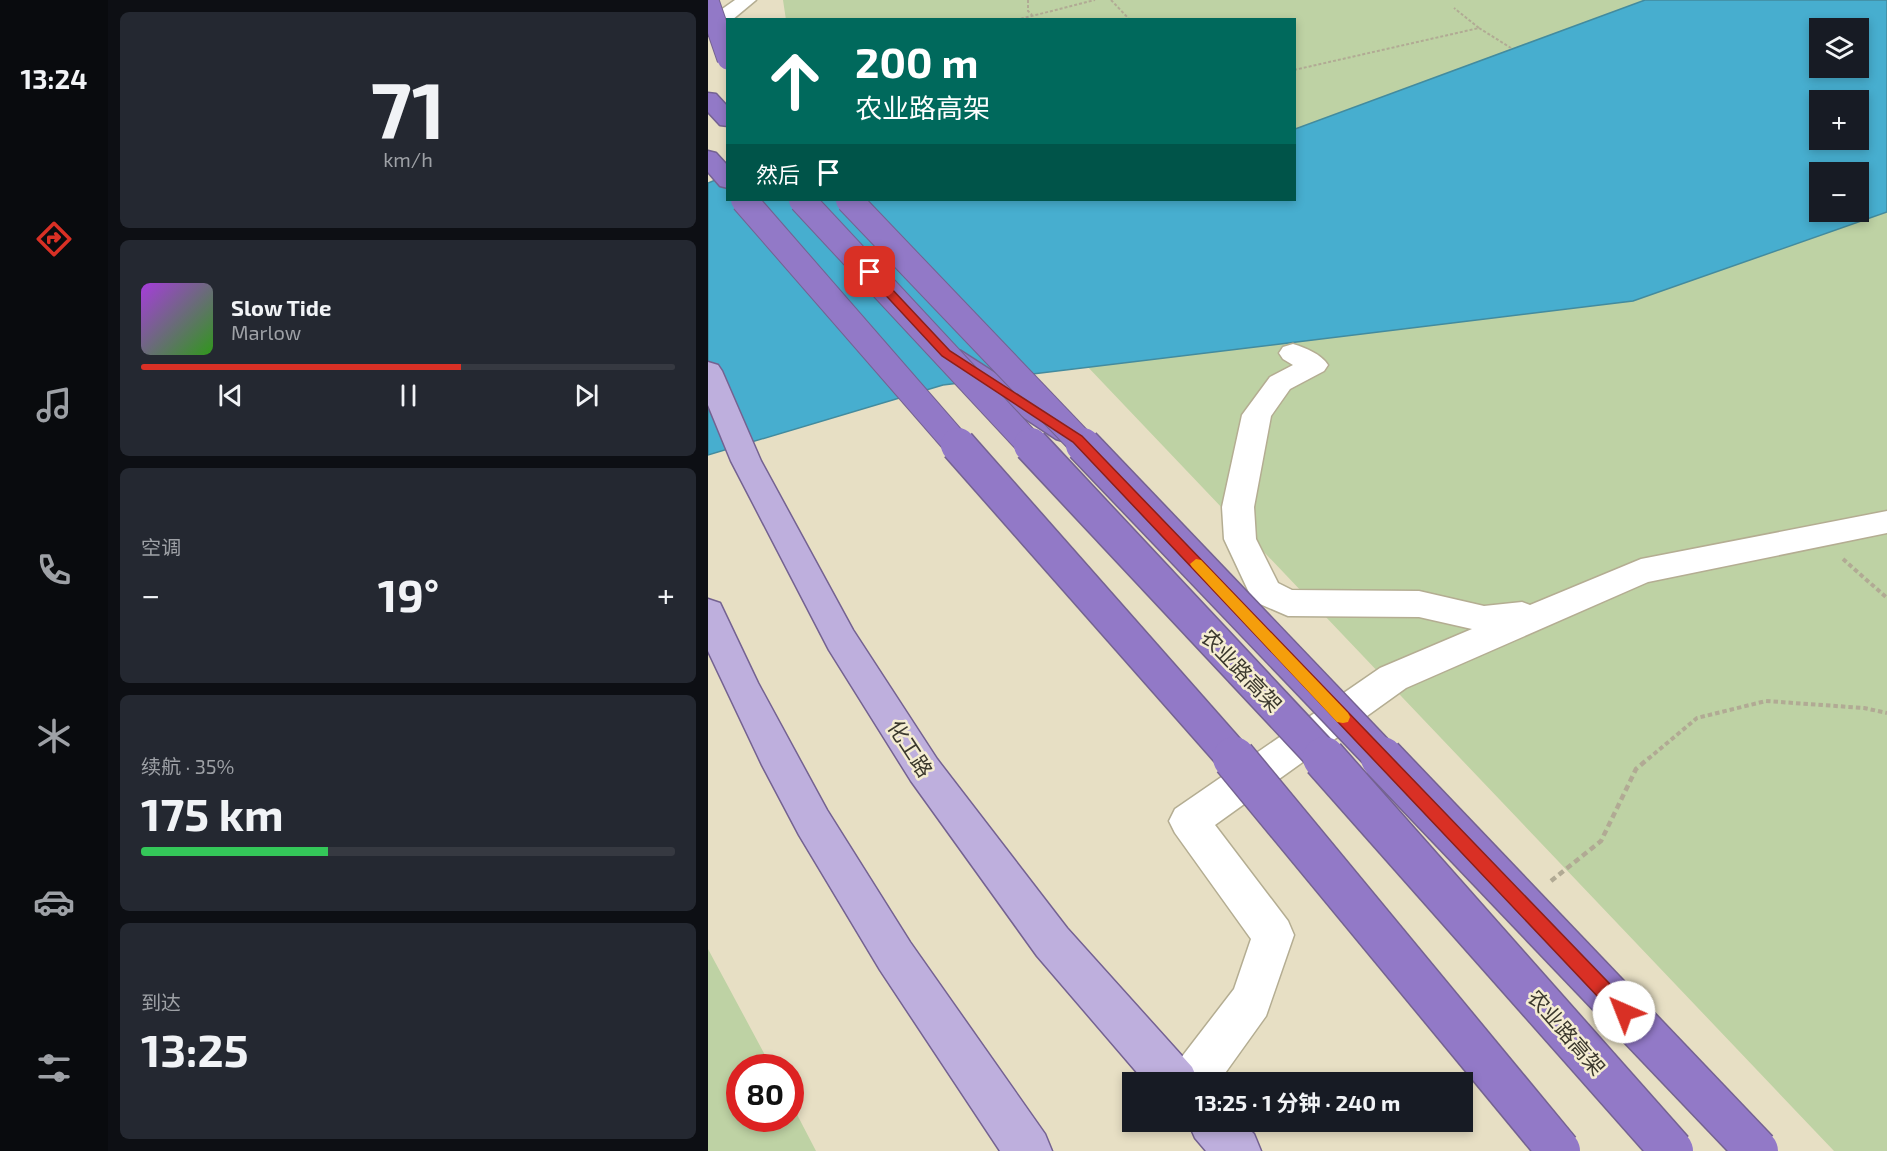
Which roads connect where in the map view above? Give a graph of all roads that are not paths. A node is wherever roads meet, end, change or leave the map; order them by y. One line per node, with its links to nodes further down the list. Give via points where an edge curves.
1 (722, 0): 5 (highway, bridge)
2 (747, 0): 4 (street)
3 (708, 1): 5 (highway, bridge)
4 (708, 28)
5 (725, 53)
6 (708, 99): 7 (highway)
7 (726, 118)
8 (708, 158): 9 (highway)
9 (726, 178)
10 (745, 201): 25 (highway, bridge, via 1218,739)
11 (803, 201): 14 (highway, 农业路高架, bridge)
12 (850, 201): 16 (highway, bridge)
13 (1293, 353): 19 (street, via 1314,365 1280,383 1257,416 1238,507 1240,539 1264,592 1288,603 1419,604 1484,619)
14 (946, 354): 16 (highway, bridge); 26 (highway, 农业路高架, bridge, via 1275,704)
15 (708, 372): 20 (main road, 化工路, via 746,461 841,640 924,770 1052,942)
16 (1077, 439): 27 (highway, bridge)
17 (1887, 522): 19 (street, via 1641,571)
18 (708, 612): 23 (main road, via 737,682 801,804 936,1020)
19 (1542, 614): 21 (street, via 1394,678 1189,821 1273,935 1251,1001)
20 (1166, 1072)
21 (1198, 1072)
22 (1220, 1132): 24 (main road)
23 (1028, 1151)
24 (1237, 1151)
25 (1559, 1151)
26 (1672, 1151)
27 (1757, 1151)

